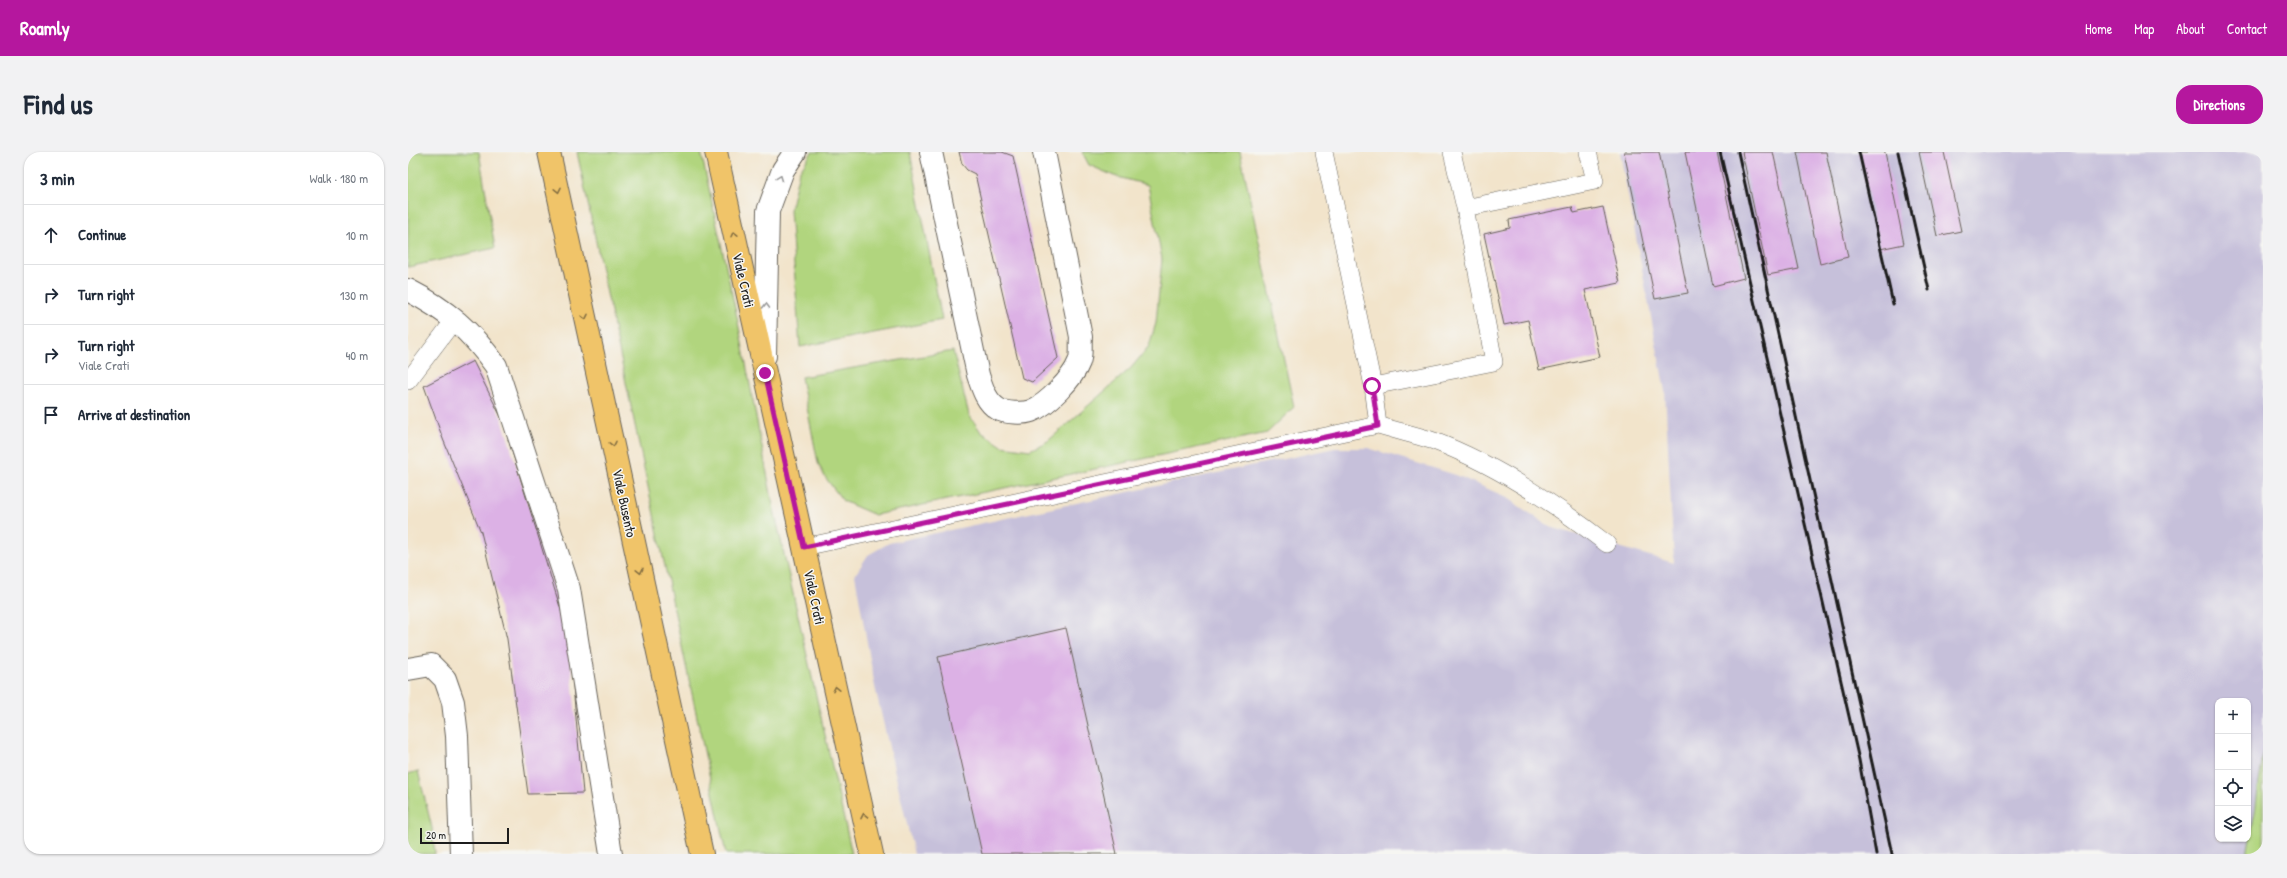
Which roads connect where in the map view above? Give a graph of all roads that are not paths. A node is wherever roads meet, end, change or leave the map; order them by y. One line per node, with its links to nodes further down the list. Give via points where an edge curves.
1 (549, 152): 21 (main road, Viale Busento, one-way to 21)
2 (716, 152): 12 (main road, Viale Crati, one-way to 2)
3 (795, 152): 12 (street, one-way to 3, via 768,212 783,170)
4 (931, 152): 5 (street, via 978,375 985,396 998,409 1011,412 1030,411 1053,396 1070,378 1080,361 1081,337)
5 (1044, 152)
6 (1324, 152): 14 (lane)
7 (1452, 152): 9 (lane)
8 (1588, 152): 9 (lane, via 1595,182)
9 (1465, 208): 14 (lane, via 1494,362)
10 (408, 290): 11 (street)
11 (455, 319): 13 (lane); 20 (street, via 478,341 496,366 569,589)
12 (765, 373): 17 (main road, Viale Crati)
13 (408, 381)
14 (1372, 386): 15 (lane)
15 (1378, 426): 16 (lane, via 1434,441 1493,468 1555,504); 17 (lane)
16 (1607, 544)
17 (804, 547): 22 (main road, Viale Crati, one-way to 17)
18 (408, 669): 19 (street, via 431,665 445,679 453,702 457,736)
19 (461, 854)
20 (611, 854)
21 (702, 854)
22 (872, 854)

